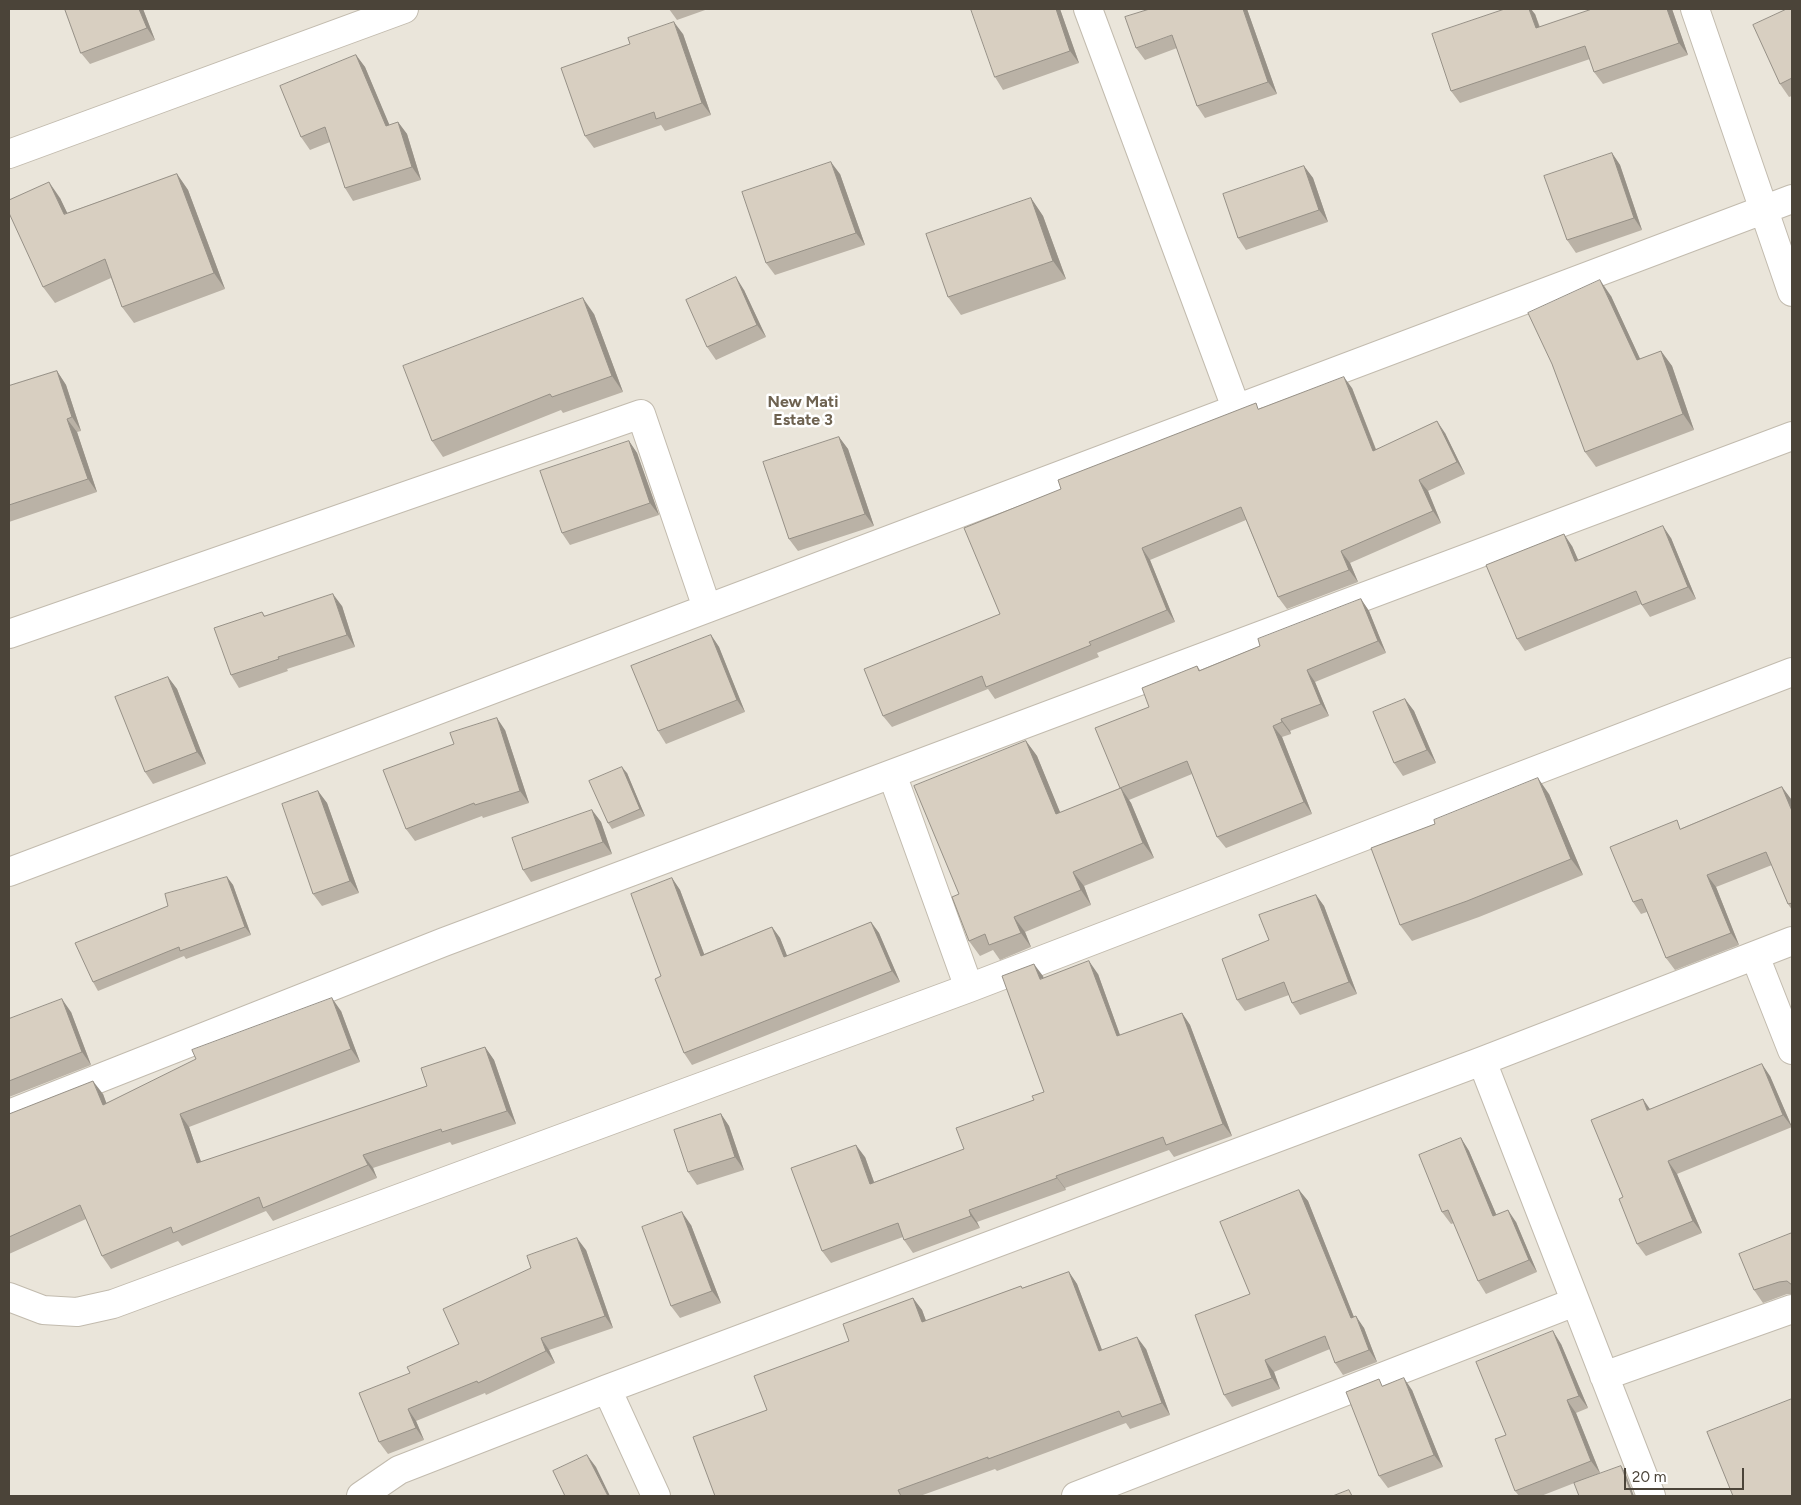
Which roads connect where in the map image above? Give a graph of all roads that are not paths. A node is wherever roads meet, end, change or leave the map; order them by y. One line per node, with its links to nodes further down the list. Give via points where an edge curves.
1 (404, 9): 4 (street)
2 (1088, 9): 8 (street)
3 (1694, 9): 6 (street)
4 (9, 154)
5 (1792, 199): 6 (street)
6 (1764, 209): 7 (street); 8 (street)
7 (1792, 292)
8 (1236, 408): 10 (street)
9 (1792, 436): 13 (street)
10 (708, 608): 11 (street, via 641,414); 14 (street)
11 (9, 634)
12 (1792, 672): 17 (street)
13 (892, 774): 17 (street); 20 (street, via 444,942)
14 (9, 872)
15 (1792, 942): 16 (street)
16 (1755, 956): 18 (street); 19 (street)
17 (969, 988): 21 (street, via 113,1304 77,1312 43,1310)
18 (1792, 1050)
19 (1482, 1061): 22 (street); 25 (street)
20 (9, 1114)
21 (9, 1298)
22 (1576, 1302): 24 (street); 28 (street)
23 (1792, 1309): 24 (street)
24 (1604, 1376): 29 (street)
25 (607, 1389): 26 (street, via 399,1470); 27 (street)
26 (362, 1496)
27 (656, 1496)
28 (1076, 1496)
29 (1651, 1496)

